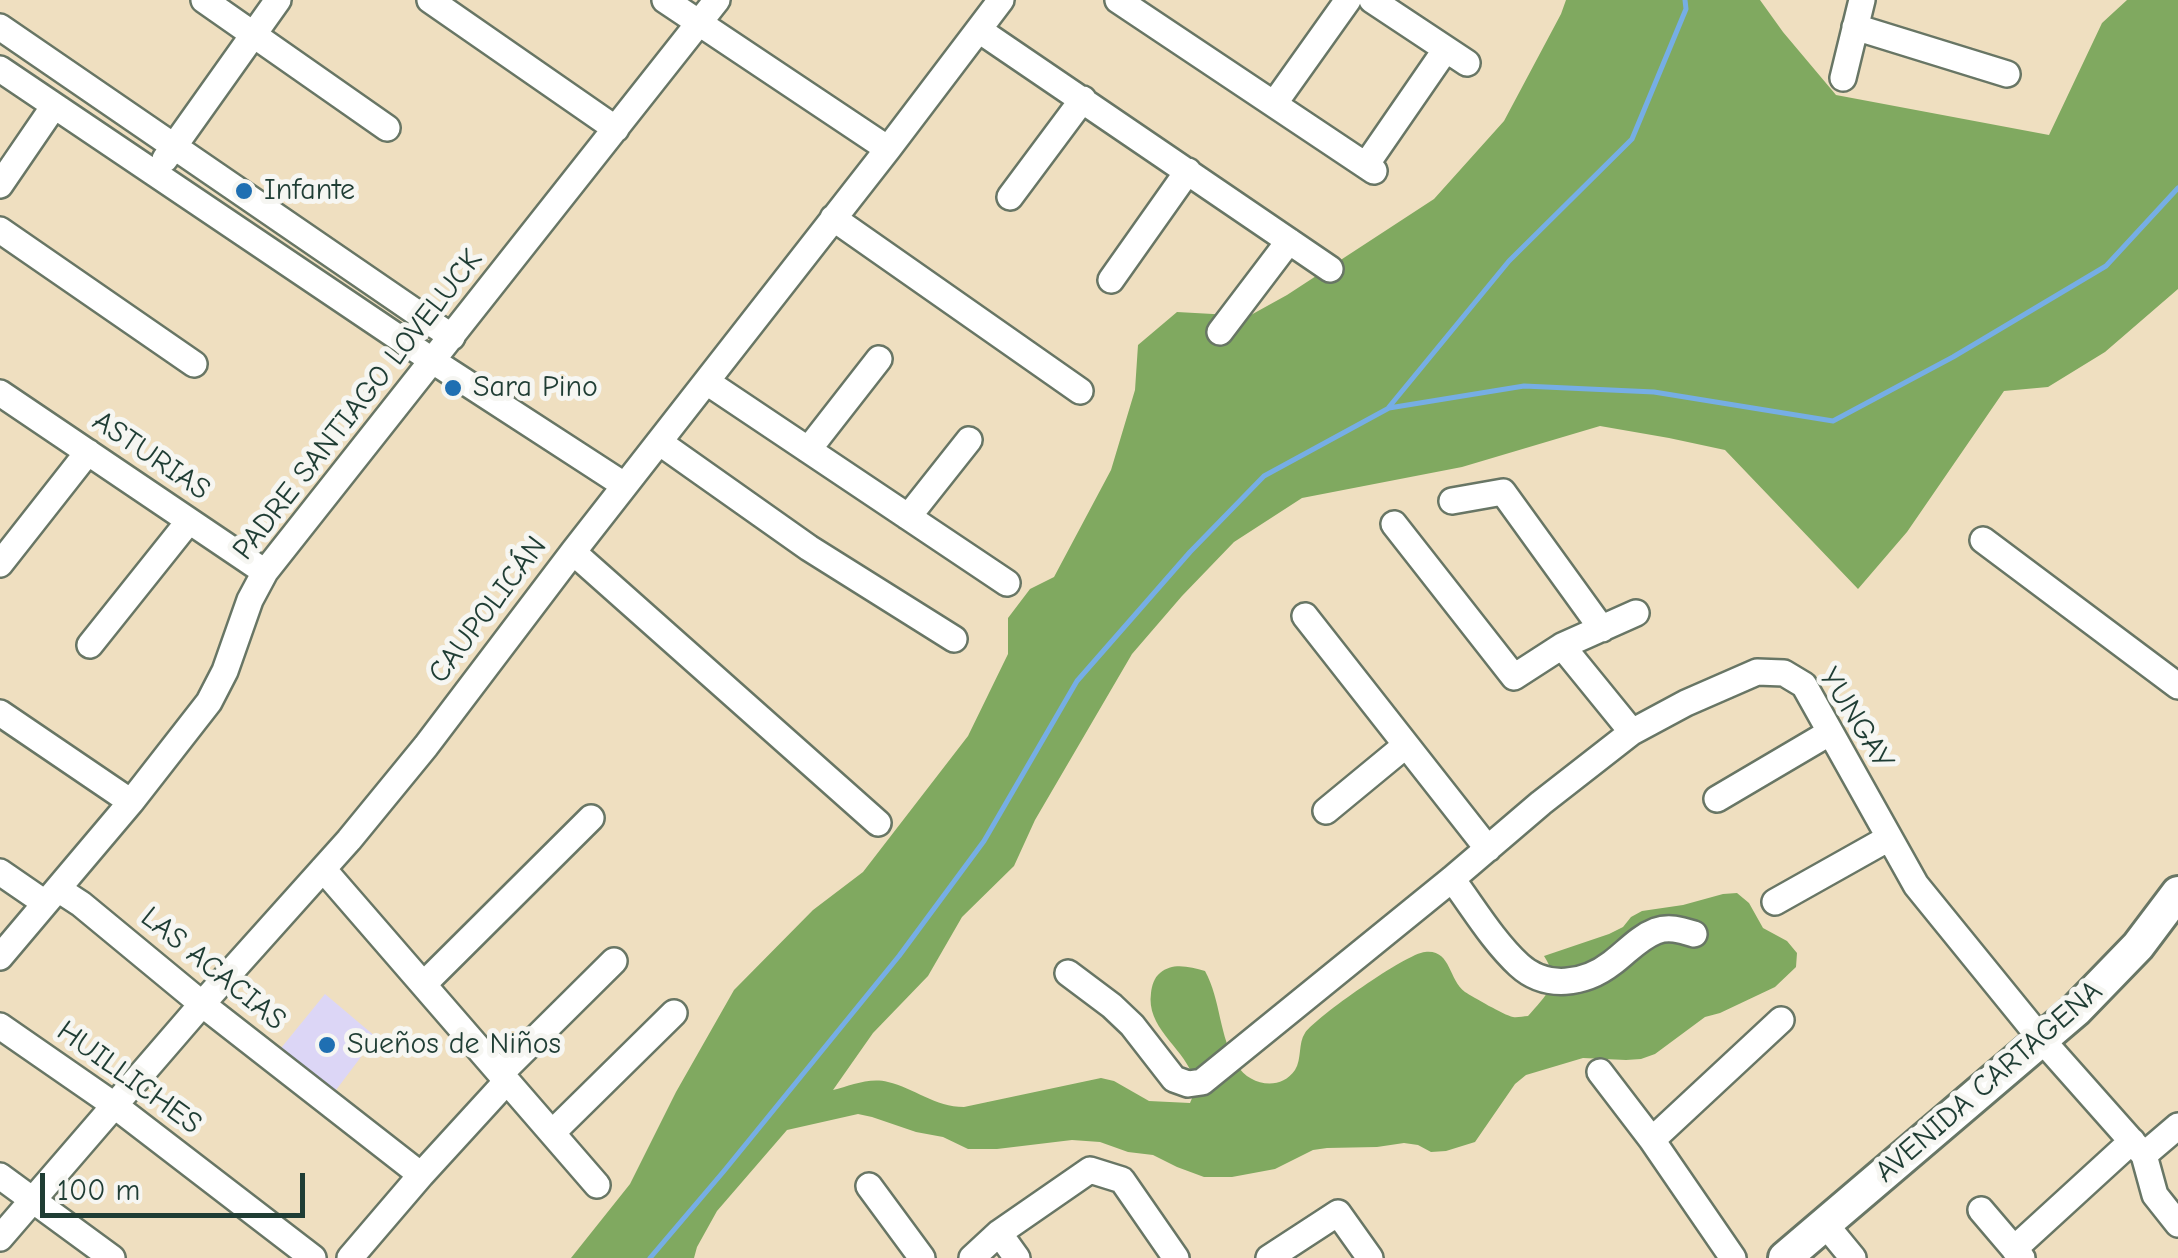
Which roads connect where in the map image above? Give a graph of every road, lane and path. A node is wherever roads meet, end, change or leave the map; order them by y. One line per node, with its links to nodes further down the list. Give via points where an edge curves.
1 (204, 0): 15 (street)
2 (278, 0): 15 (street)
3 (430, 0): 23 (street)
4 (665, 0): 11 (street)
5 (717, 0): 11 (street, PADRE SANTIAGO LOVELUCK)
6 (1001, 0): 14 (street, CAUPOLICÁN)
7 (1118, 0): 20 (street)
8 (1348, 0): 20 (street)
9 (1372, 0): 20 (street, via 1456,56 1370,168)
10 (1862, 0): 13 (street)
11 (699, 23): 23 (street, PADRE SANTIAGO LOVELUCK); 25 (street)
12 (0, 27): 24 (street)
13 (1855, 27): 17 (street); 18 (street)
14 (979, 30): 19 (street); 25 (street, CAUPOLICÁN)
15 (253, 34): 22 (street); 24 (street)
16 (0, 69): 21 (street)
17 (2007, 74)
18 (1843, 78)
19 (1083, 99): 26 (street); 29 (street)
20 (1274, 104)
21 (54, 106): 27 (street); 28 (street)
22 (387, 128)
23 (616, 130): 36 (street, PADRE SANTIAGO LOVELUCK)
24 (173, 146): 27 (street); 36 (street)
25 (888, 149): 30 (street, CAUPOLICÁN)
26 (1188, 171): 32 (street); 34 (street)
27 (155, 175): 38 (street)
28 (0, 184)
29 (1010, 197)
30 (833, 218): 40 (street, CAUPOLICÁN); 41 (street)
31 (0, 230): 39 (street)
32 (1290, 241): 33 (street); 35 (street)
33 (1330, 269)
34 (1110, 280)
35 (1220, 332)
36 (452, 338): 38 (street, PADRE SANTIAGO LOVELUCK)
37 (878, 359): 45 (street)
38 (433, 361): 47 (street); 55 (street, PADRE SANTIAGO LOVELUCK)
39 (194, 364)
40 (707, 382): 44 (street, CAUPOLICÁN); 45 (street)
41 (1080, 391)
42 (0, 393): 46 (street, ASTURIAS)
43 (969, 440): 49 (street)
44 (659, 442): 47 (street, CAUPOLICÁN); 60 (street)
45 (808, 450): 49 (street)
46 (88, 452): 50 (street, ASTURIAS); 54 (street)
47 (624, 486): 53 (street, CAUPOLICÁN)
48 (1452, 501): 59 (street, via 1503,492)
49 (908, 517): 56 (street)
50 (189, 521): 55 (street, ASTURIAS); 61 (street)
51 (1394, 524): 62 (street, via 1514,677)
52 (1983, 540): 63 (street)
53 (572, 552): 72 (street); 75 (street, CAUPOLICÁN, via 426,746)
54 (0, 564)
55 (265, 572): 69 (street, PADRE SANTIAGO LOVELUCK, via 209,702)
56 (1007, 583)
57 (1636, 613): 59 (street)
58 (1306, 616): 67 (street)
59 (1602, 629): 62 (street)
60 (954, 640)
61 (90, 645)
62 (1562, 646): 65 (street)
63 (2178, 686)
64 (0, 713): 69 (street)
65 (1632, 732): 66 (street, YUNGAY, via 1766,670 1804,685); 74 (street, YUNGAY)
66 (1829, 732): 68 (street); 73 (street, YUNGAY)
67 (1406, 745): 70 (street); 74 (street)
68 (1716, 799)
69 (131, 802): 79 (street, PADRE SANTIAGO LOVELUCK)
70 (1326, 811)
71 (591, 818): 85 (street)
72 (878, 823)
73 (1889, 838): 80 (street); 90 (street, YUNGAY, via 1916,885)
74 (1488, 849): 77 (street, YUNGAY)
75 (323, 868): 85 (street); 86 (street, CAUPOLICÁN)
76 (0, 872): 79 (street, LAS ACACIAS)
77 (1452, 879): 81 (street, via 1521,968 1560,984 1611,965 1658,930); 84 (street, YUNGAY, via 1195,1084 1174,1079 1122,1016)
78 (2178, 893): 90 (main road, AVENIDA CARTAGENA, via 2129,957)
79 (51, 896): 82 (street, PADRE SANTIAGO LOVELUCK); 86 (street, LAS ACACIAS, via 81,904)
80 (1774, 902)
81 (1694, 934)
82 (0, 956)
83 (614, 960): 92 (street)
84 (1068, 973)
85 (424, 984): 92 (street)
86 (202, 1004): 93 (street, CAUPOLICÁN); 98 (street, LAS ACACIAS)
87 (674, 1013): 95 (street)
88 (1781, 1020): 96 (street)
89 (0, 1026): 93 (street, HUILLICHES)
90 (2042, 1040): 97 (street, YUNGAY); 104 (main road, AVENIDA CARTAGENA)
91 (1600, 1072): 96 (street)
92 (504, 1077): 95 (street); 98 (street)
93 (114, 1105): 102 (street, CAUPOLICÁN); 110 (street, HUILLICHES)
94 (2178, 1126): 97 (street)
95 (552, 1132): 100 (street)
96 (1652, 1140): 118 (street)
97 (2138, 1148): 105 (street, YUNGAY, via 2155,1195); 108 (street)
98 (421, 1175): 111 (street)
99 (0, 1176): 102 (street)
100 (597, 1185)
101 (869, 1186): 112 (street)
102 (34, 1199): 107 (street, CAUPOLICÁN); 109 (street)
103 (1981, 1210): 108 (street)
104 (1825, 1224): 119 (main road, AVENIDA CARTAGENA); 120 (street)
105 (2178, 1224)
106 (999, 1234): 113 (street); 114 (street); 115 (street, via 1090,1170 1122,1180)
107 (0, 1238)
108 (2018, 1254)
109 (109, 1257)
110 (314, 1258)
111 (350, 1258)
112 (922, 1258)
113 (972, 1258)
114 (1017, 1258)
115 (1176, 1258)
116 (1269, 1258): 117 (street, via 1338,1213)
117 (1370, 1258)
118 (1734, 1258)
119 (1785, 1258)
120 (1853, 1258)

